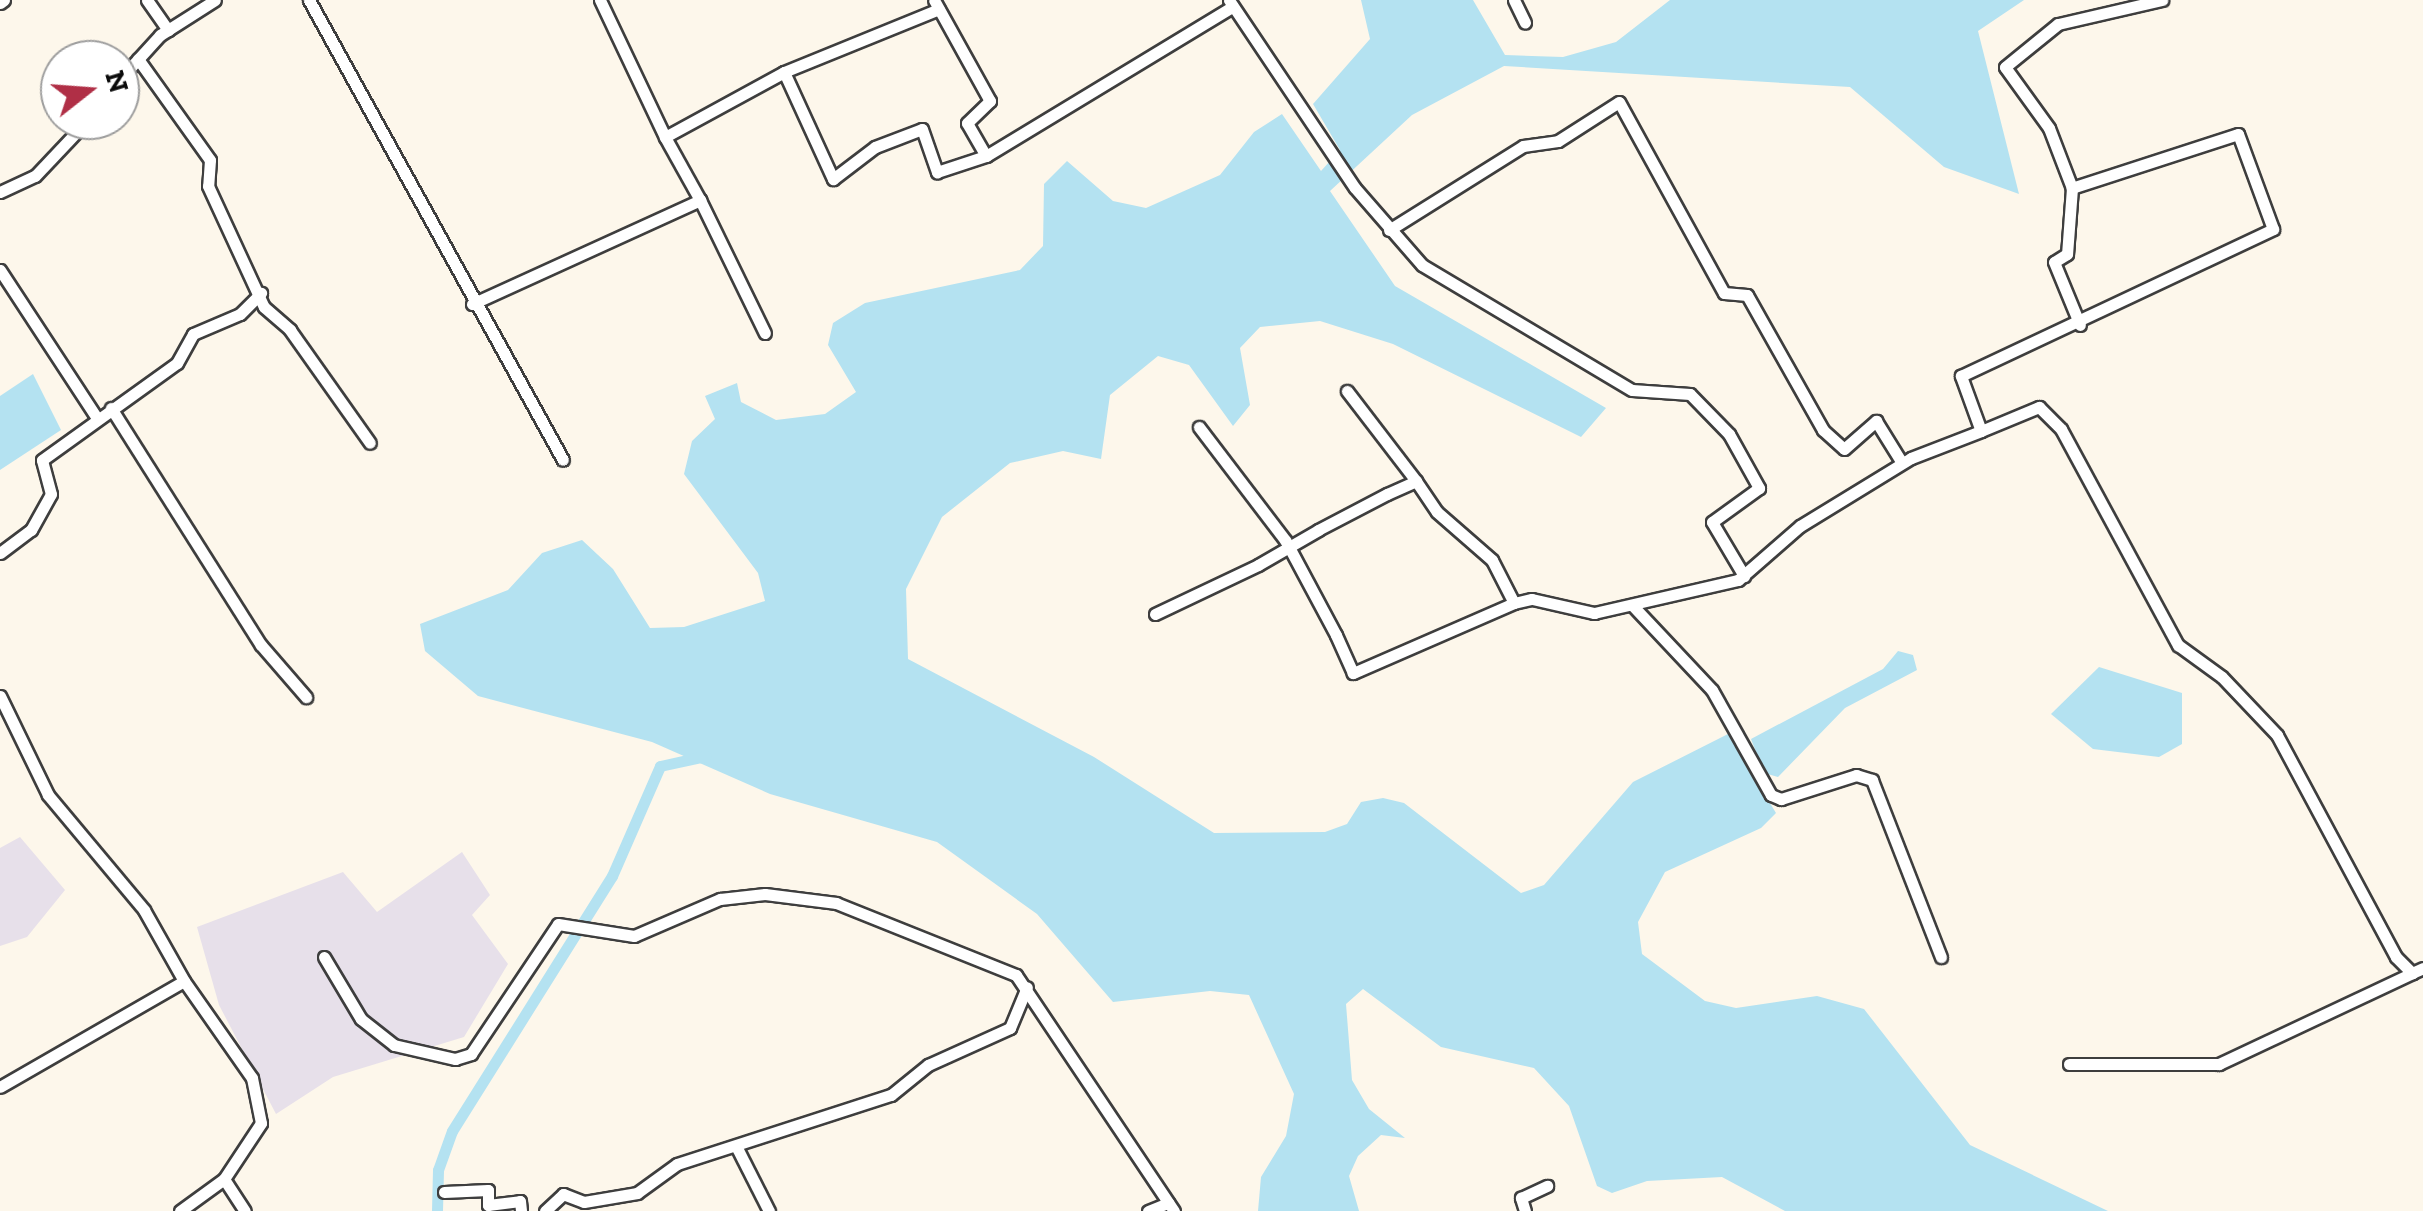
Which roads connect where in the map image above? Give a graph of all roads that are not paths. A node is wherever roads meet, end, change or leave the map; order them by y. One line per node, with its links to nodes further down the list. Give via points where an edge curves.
1 (147, 0): 10 (street)
2 (215, 0): 10 (street)
3 (309, 0): 23 (street)
4 (600, 0): 14 (street)
5 (1514, 0): 9 (street)
6 (2162, 0): 17 (street, via 2058,24 2005,67 2069,164)
7 (1230, 4): 16 (street); 20 (street)
8 (937, 5): 13 (street); 16 (street, via 990,100 967,124)
9 (1526, 22)
10 (168, 30): 11 (street)
11 (140, 58)
12 (140, 62): 22 (street, via 194,128 210,160 208,186)
13 (784, 72): 14 (street); 16 (street, via 833,179 875,147 922,129 937,172)
14 (665, 137): 19 (street)
15 (69, 140): 18 (street, via 36,176)
16 (986, 156)
17 (2072, 188): 24 (street, via 2067,254 2054,262); 24 (street, via 2238,134 2273,228)
18 (0, 192)
19 (700, 200): 23 (street); 25 (street)
20 (1389, 230): 33 (street, via 1524,146 1558,141 1619,102 1724,293 1747,295 1824,430 1844,449 1876,421); 37 (street, via 1422,265 1632,390 1698,400 1759,480 1755,493 1712,522)
21 (0, 270): 28 (street)
22 (261, 294): 27 (street, via 240,314 193,334 176,363); 31 (street, via 274,322 290,330)
23 (472, 304): 32 (street)
24 (2080, 325): 30 (street, via 1962,376)
25 (765, 333)
26 (1347, 391): 34 (street)
27 (112, 408): 28 (street); 42 (street, via 261,645)
28 (98, 418): 36 (street, via 42,460 52,494 31,530)
29 (1199, 427): 35 (street)
30 (1981, 432): 33 (street); 45 (street, via 2038,406 2061,429 2178,646 2222,677 2277,735 2396,956)
31 (370, 443)
32 (563, 460)
33 (1902, 464): 37 (street, via 1800,526)
34 (1416, 481): 35 (street); 38 (street, via 1437,512 1492,560)
35 (1289, 547): 38 (street, via 1353,673); 40 (street)
36 (0, 553)
37 (1744, 576): 39 (street)
38 (1514, 604): 39 (street, via 1532,599 1594,613)
39 (1633, 606): 44 (street, via 1712,690 1771,795 1781,799 1856,775 1872,780)
40 (1155, 614)
41 (0, 696): 46 (street, via 48,795 144,910)
42 (306, 697)
43 (324, 957): 47 (street, via 361,1019 394,1045 456,1059 470,1054 558,924 634,936 720,899 766,894 836,903 976,954)
44 (1941, 957)
45 (2418, 970): 48 (street, via 2219,1064)
46 (184, 982): 49 (street); 51 (street, via 252,1078 258,1100 261,1123)
47 (1027, 986): 50 (street, via 1010,1028 928,1065 902,1090); 54 (street, via 1040,1022)
48 (2069, 1064)
49 (0, 1087)
50 (737, 1148): 58 (street, via 677,1164 636,1192 584,1202 563,1194); 59 (street)
51 (224, 1179): 55 (street); 56 (street)
52 (1547, 1186): 61 (street, via 1520,1198)
53 (444, 1192): 57 (street, via 488,1190 488,1204 520,1201)
54 (1171, 1207): 60 (street)
55 (180, 1211)
56 (244, 1211)
57 (521, 1211)
58 (545, 1211)
59 (769, 1211)
60 (1148, 1211)
61 (1526, 1211)

